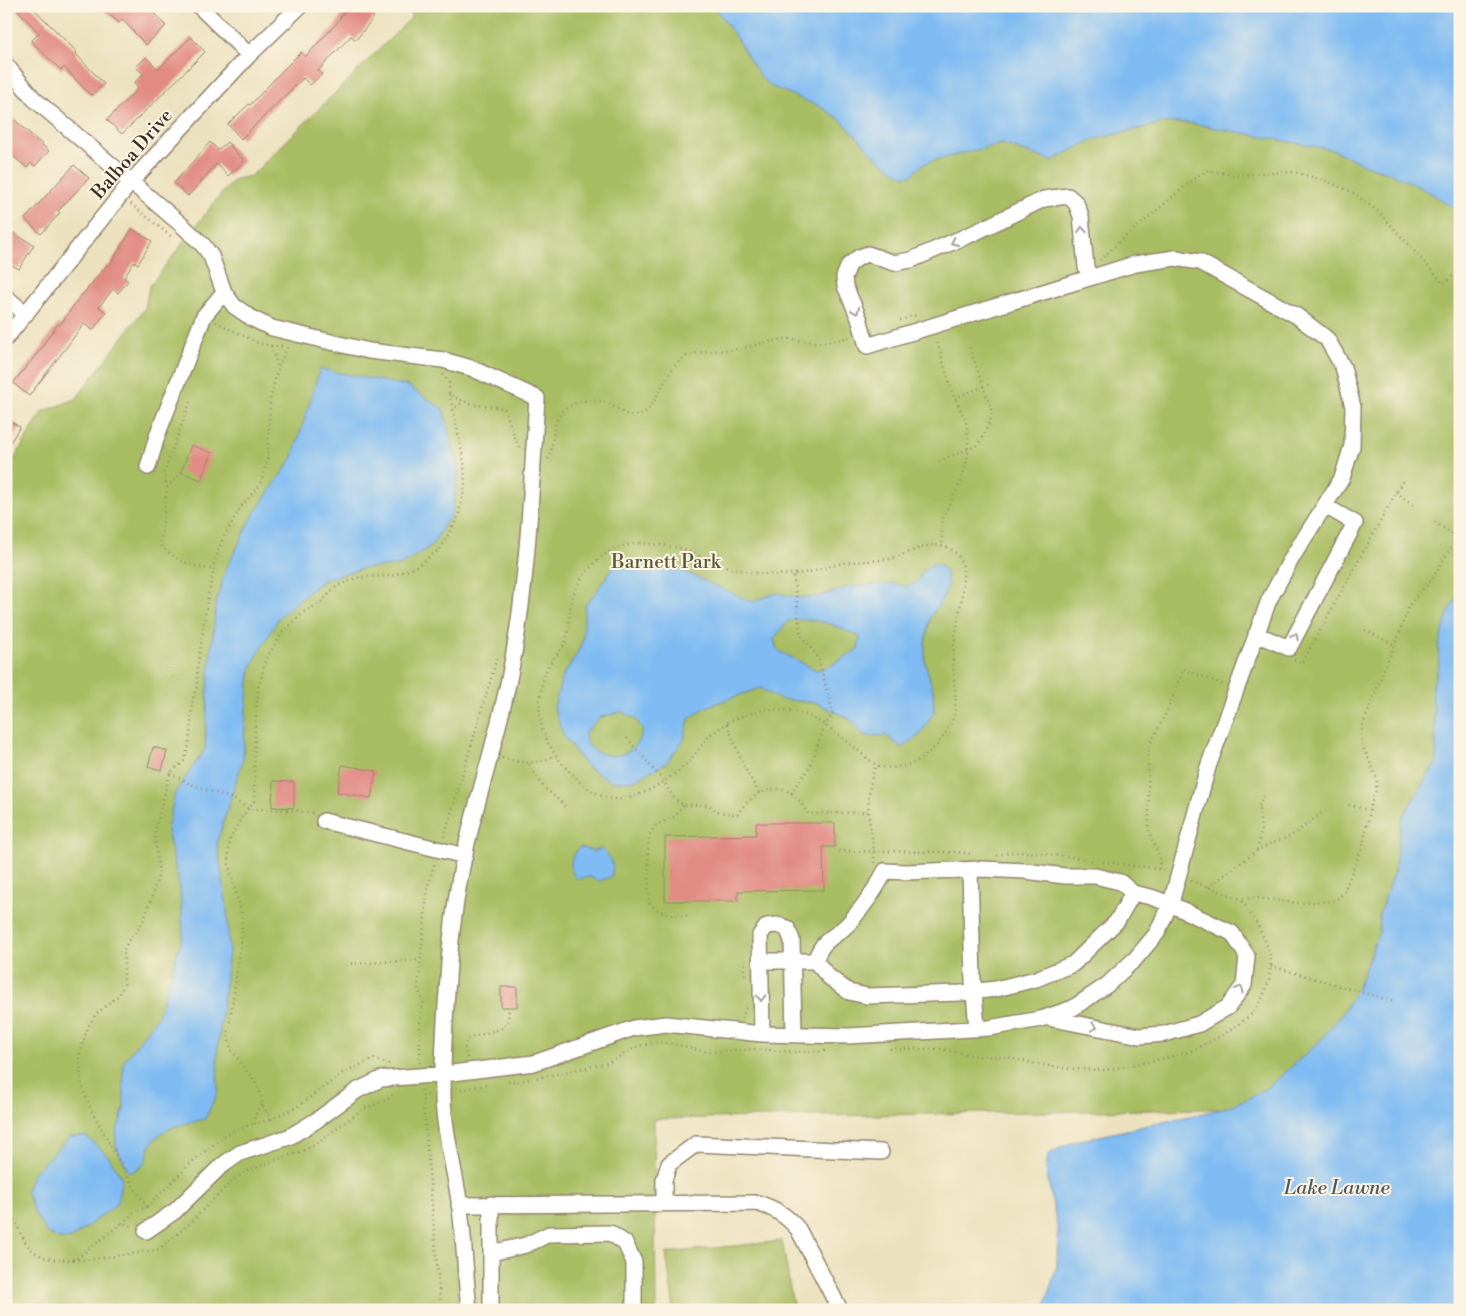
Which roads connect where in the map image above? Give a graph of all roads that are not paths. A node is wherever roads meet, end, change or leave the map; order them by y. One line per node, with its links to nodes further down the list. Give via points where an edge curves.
1 (199, 6): 3 (street)
2 (300, 6): 3 (street, Balboa Drive)
3 (249, 55): 5 (street, Balboa Drive)
4 (6, 65): 5 (street, via 34,99)
5 (131, 182): 7 (street, via 203,245 211,256); 9 (street, Balboa Drive)
6 (1090, 277): 6 (street, one-way to 6, via 1081,216 1076,203 1068,196 1044,200 911,260 894,263 868,254 859,257 849,265 844,277 867,346); 12 (street, via 1135,264 1175,258 1200,262 1297,316 1327,339 1343,366 1353,407 1352,446 1342,478)
7 (224, 292): 11 (street, via 204,316); 15 (street, via 234,306 272,328 369,351 443,360 471,368 537,398 527,543 510,674)
8 (6, 297): 9 (street)
9 (26, 314): 10 (street, Balboa Drive)
10 (6, 338)
11 (148, 467)
12 (1325, 506): 13 (street, via 1269,600); 13 (street, one-way to 12, via 1288,648 1355,522)
13 (1256, 634): 18 (street, via 1208,767)
14 (320, 817): 15 (street)
15 (465, 856): 27 (street, via 452,928)
16 (972, 863): 17 (street, via 1065,876 1095,876 1120,882); 19 (street, via 906,872 885,870 880,882 848,924 822,945); 22 (street)
17 (1133, 892): 18 (street); 22 (street, via 1117,921 1073,964 1036,979)
18 (1170, 904): 23 (street, via 1157,933 1107,985 1073,1008); 23 (street, one-way to 18, via 1140,1036 1164,1034 1199,1024 1228,1007 1244,986 1247,956 1232,933)
19 (816, 960): 20 (street); 22 (street, via 849,992 867,996)
20 (792, 961): 21 (street); 21 (street, via 792,940 787,928 777,925 767,926 760,935); 26 (street)
21 (753, 962): 25 (street, one-way to 25)
22 (974, 992): 24 (street)
23 (1047, 1018): 24 (street)
24 (977, 1028): 26 (street, via 848,1036)
25 (762, 1034): 26 (street); 27 (street, via 666,1024 634,1028 534,1062)
26 (794, 1035)
27 (444, 1074): 31 (street, via 446,1132); 32 (street, via 417,1068 358,1090 289,1137 240,1153 214,1172 175,1211)
28 (881, 1152): 29 (street, via 696,1144 669,1164 664,1180)
29 (664, 1203): 30 (street); 37 (street, via 744,1202 774,1208 798,1228)
30 (491, 1204): 31 (street); 33 (street)
31 (459, 1205): 34 (street)
32 (146, 1231)
33 (491, 1253): 35 (street); 36 (street, via 526,1245 549,1234 610,1233 625,1242 634,1262)
34 (469, 1310)
35 (491, 1310)
36 (634, 1310)
37 (840, 1310)

